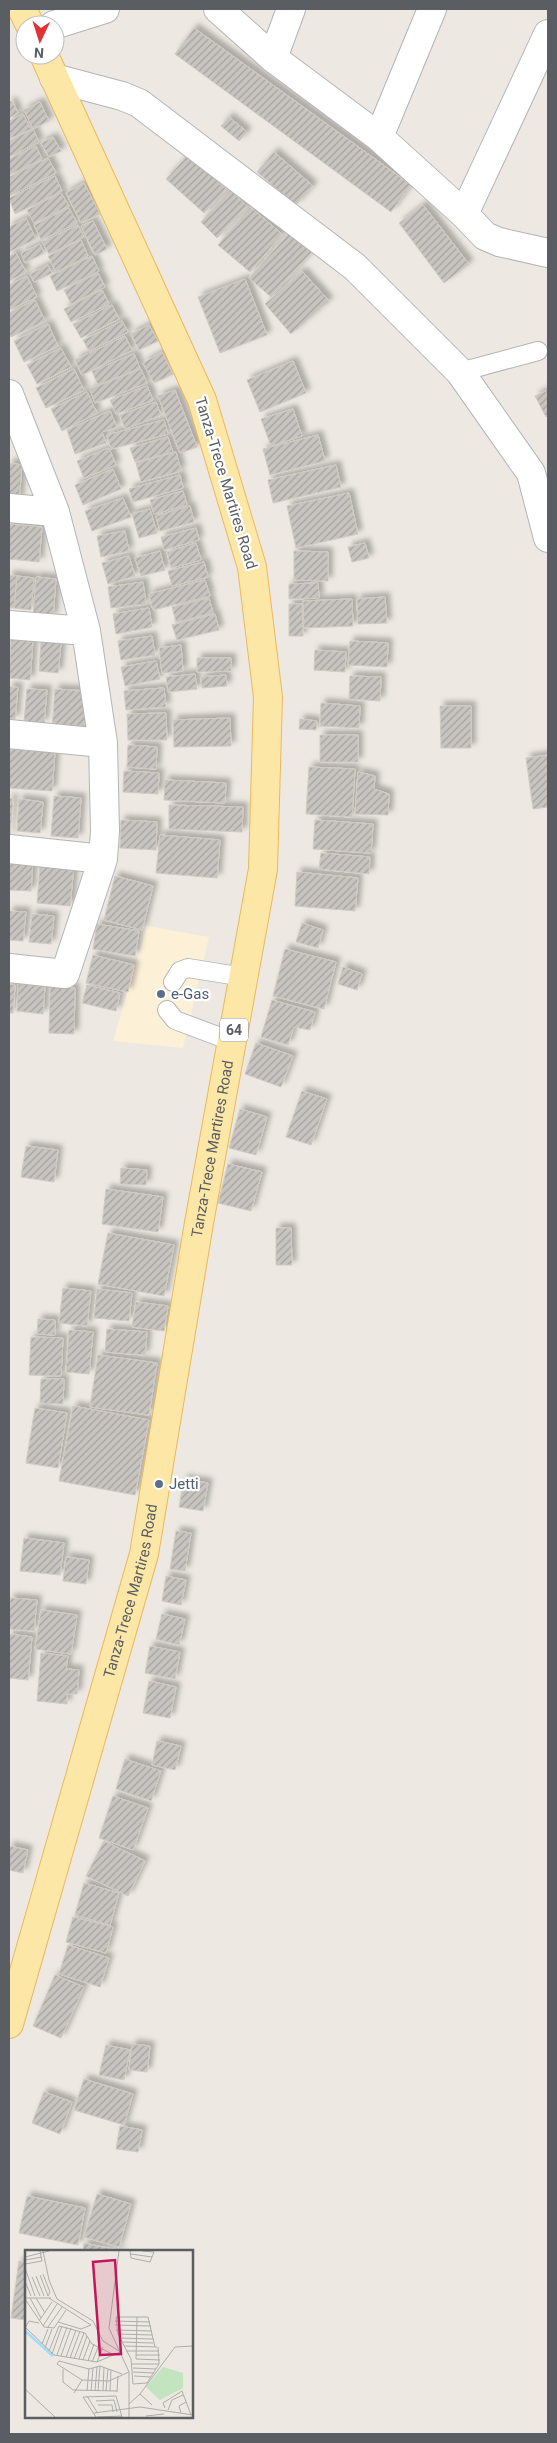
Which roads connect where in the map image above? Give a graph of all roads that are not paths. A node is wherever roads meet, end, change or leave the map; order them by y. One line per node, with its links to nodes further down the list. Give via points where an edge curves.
1 (105, 9): 5 (street)
2 (218, 9): 7 (street)
3 (291, 9): 7 (street)
4 (432, 9): 9 (street)
5 (65, 22)
6 (548, 34): 10 (street)
7 (273, 58): 9 (street)
8 (49, 66): 13 (street, via 139,103 355,267); 25 (main road, Tanza-Trece Martires Road / 64, via 202,400 252,567 268,697 263,869)
9 (379, 136): 10 (street)
10 (464, 214): 11 (street, via 485,236)
11 (548, 253)
12 (538, 351): 13 (lane)
13 (460, 372): 17 (street, via 531,473)
14 (10, 401): 16 (street)
15 (9, 508): 16 (street)
16 (55, 512): 19 (street)
17 (548, 538)
18 (9, 625): 19 (street)
19 (86, 632): 21 (street)
20 (9, 734): 21 (street)
21 (103, 743): 23 (street)
22 (9, 849): 23 (street)
23 (104, 859): 24 (street, via 65,974)
24 (9, 968)
25 (244, 976): 26 (lane, via 188,968 180,971); 28 (main road, Tanza-Trece Martires Road / 64)
26 (173, 982)
27 (167, 1010): 28 (lane, via 175,1020)
28 (231, 1041): 29 (main road, Tanza-Trece Martires Road / 64, via 144,1554)
29 (9, 2024)

